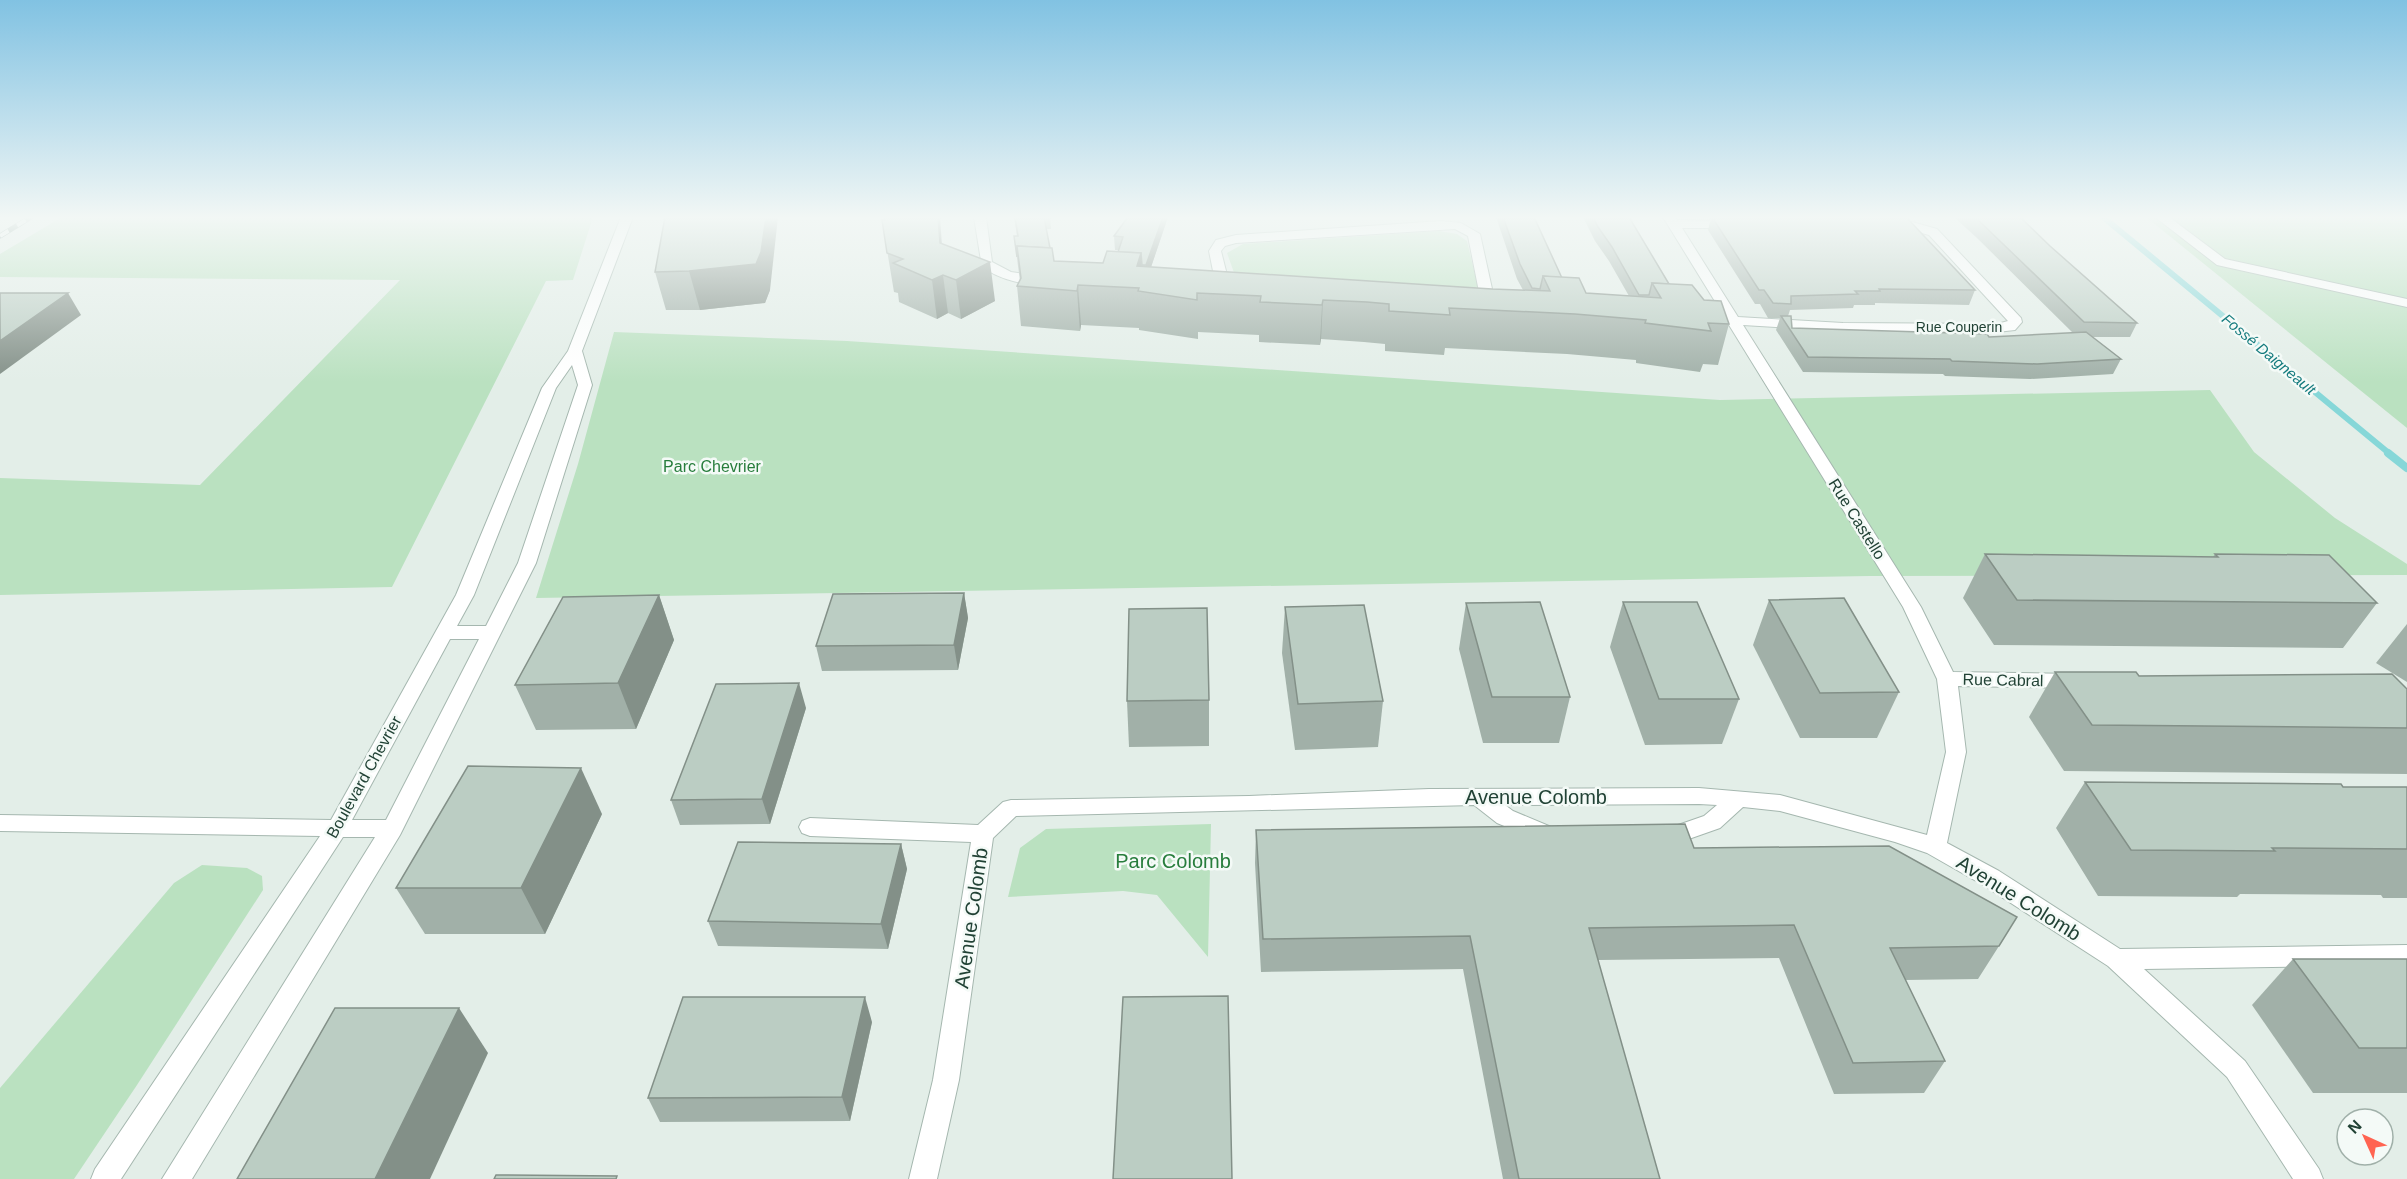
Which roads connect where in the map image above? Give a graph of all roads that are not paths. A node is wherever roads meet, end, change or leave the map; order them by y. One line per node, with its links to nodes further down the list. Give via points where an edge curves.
1 (606, 272): 14 (street, Boulevard Chevrier)
2 (999, 272): 8 (street, via 1009,277)
3 (1220, 272): 9 (street)
4 (1482, 272): 11 (street)
5 (1703, 272): 13 (street, Rue Castello)
6 (1971, 272): 13 (street, Rue Couperin, via 2014,318 2016,322 2010,327 1843,327)
7 (2266, 272): 10 (street)
8 (1055, 280)
9 (1224, 291)
10 (2407, 303)
11 (1489, 307)
12 (1691, 318): 13 (street)
13 (1734, 321): 17 (street, Rue Castello, via 1912,607)
14 (575, 351): 15 (street, via 585,386 527,563); 16 (street, Boulevard Chevrier, via 549,388 465,595)
15 (492, 632): 16 (street); 24 (street)
16 (444, 633): 23 (street, Boulevard Chevrier)
17 (1947, 679): 18 (street, Rue Cabral); 28 (street, Rue Castello, via 1956,752)
18 (2100, 681)
19 (1479, 797): 20 (street, Avenue Colomb); 25 (street, Avenue Colomb, via 1011,808); 26 (street, via 1505,817)
20 (1739, 798): 27 (street, via 1712,822); 28 (street, Avenue Colomb, via 1817,812)
21 (0, 823): 23 (street)
22 (810, 827): 25 (street)
23 (337, 828): 24 (street); 31 (street, Boulevard Chevrier)
24 (392, 829): 32 (street)
25 (983, 834): 33 (street, Avenue Colomb, via 946,1080)
26 (1564, 841)
27 (1643, 845)
28 (1935, 847): 30 (street, Avenue Colomb, via 1991,878)
29 (2407, 955): 30 (street)
30 (2116, 959): 34 (street, Avenue Colomb, via 2236,1069)
31 (105, 1179)
32 (176, 1179)
33 (923, 1179)
34 (2309, 1179)

